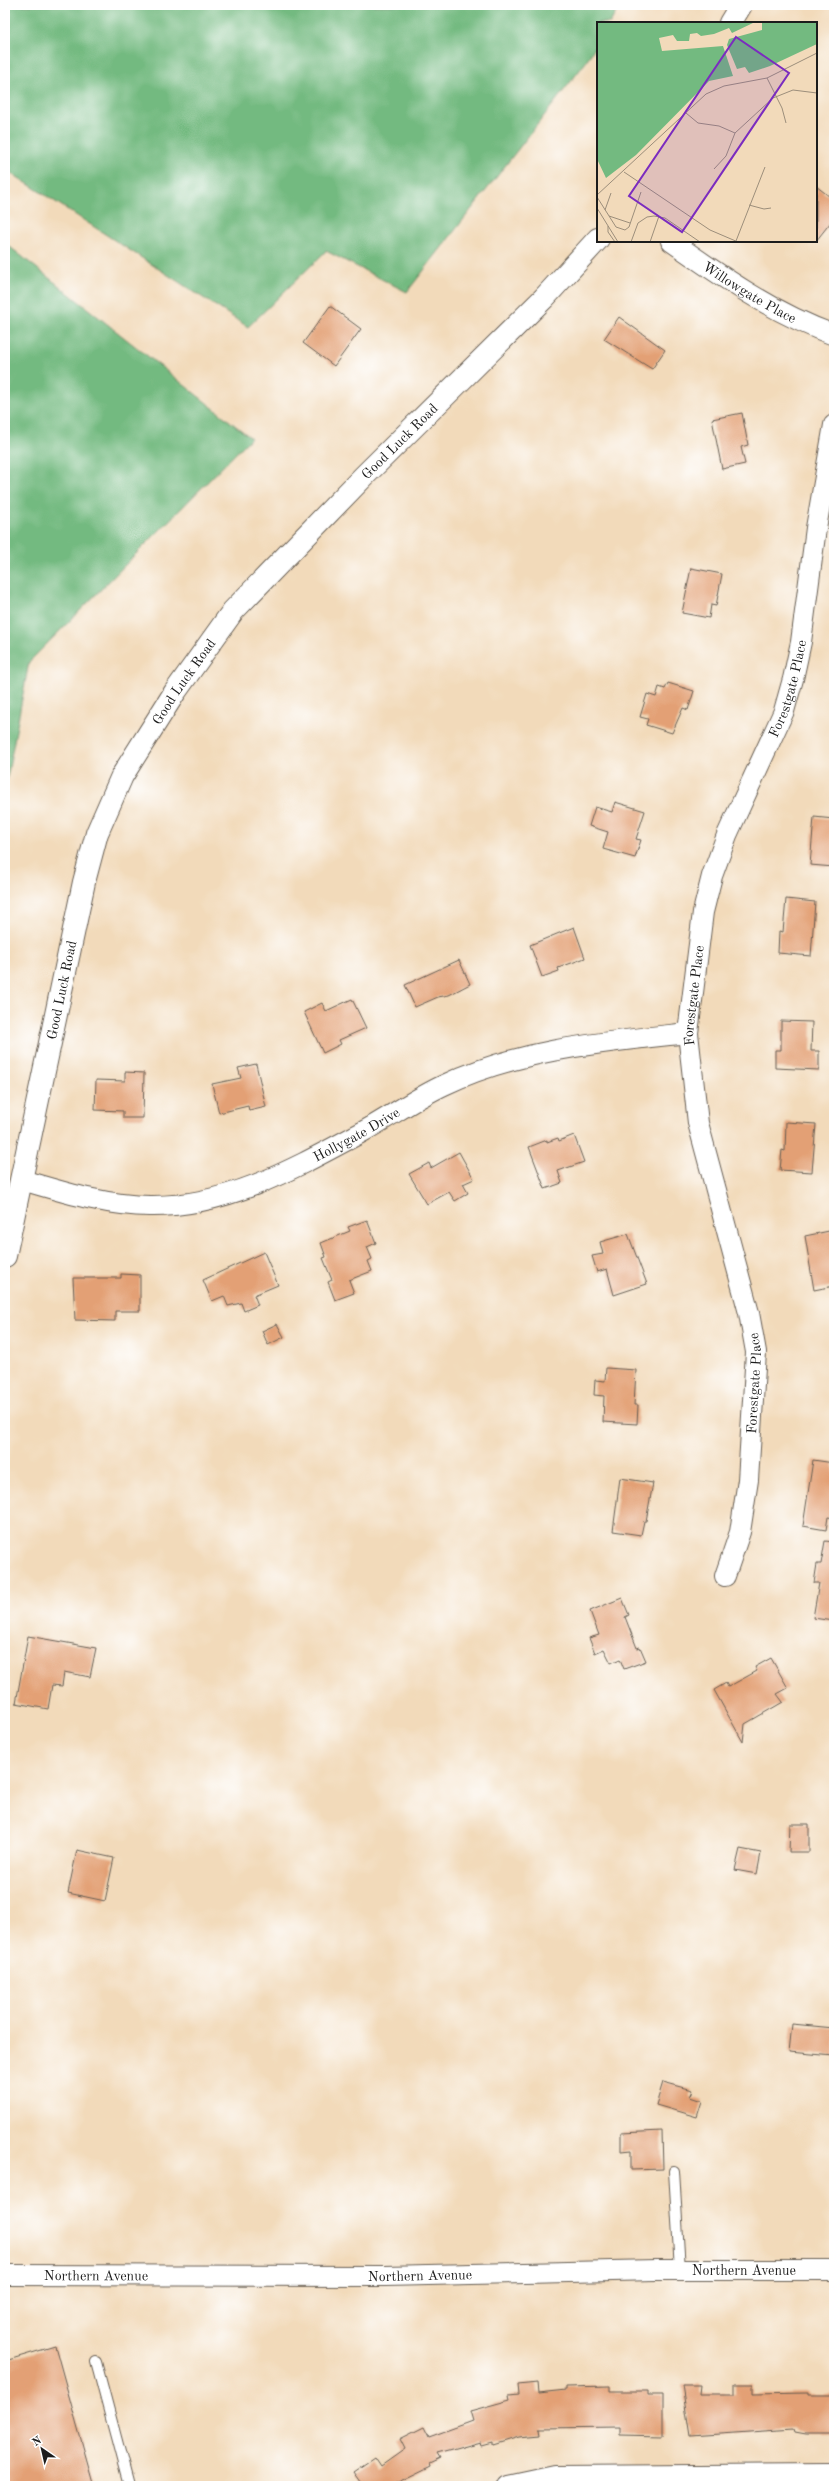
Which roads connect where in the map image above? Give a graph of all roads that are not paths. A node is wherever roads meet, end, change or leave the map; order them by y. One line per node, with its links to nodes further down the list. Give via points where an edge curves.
1 (741, 5): 2 (street)
2 (731, 22)
3 (597, 241): 8 (street, Good Luck Road, via 544,298 369,470 233,611 175,692 122,776 97,833 84,882)
4 (672, 242): 5 (street, Willowgate Place, via 755,297 806,325)
5 (834, 335)
6 (834, 426): 7 (street, Forestgate Place, via 816,528 802,642 784,711 727,835 712,876 703,912)
7 (688, 1033): 8 (street, Hollygate Drive, via 577,1046 470,1074 443,1085 363,1131 280,1174 211,1200 149,1206 68,1194); 10 (street, Forestgate Place, via 698,1123 756,1352 746,1495 740,1532)
8 (22, 1180): 9 (street, Good Luck Road)
9 (5, 1256)
10 (725, 1576)
11 (674, 2171): 12 (lane)
12 (680, 2270): 13 (street, Northern Avenue); 14 (street, Northern Avenue, via 385,2276)
13 (834, 2270)
14 (5, 2275)
15 (96, 2362): 17 (lane)
16 (834, 2474): 18 (street, via 555,2476)
17 (129, 2486)
18 (508, 2486)

